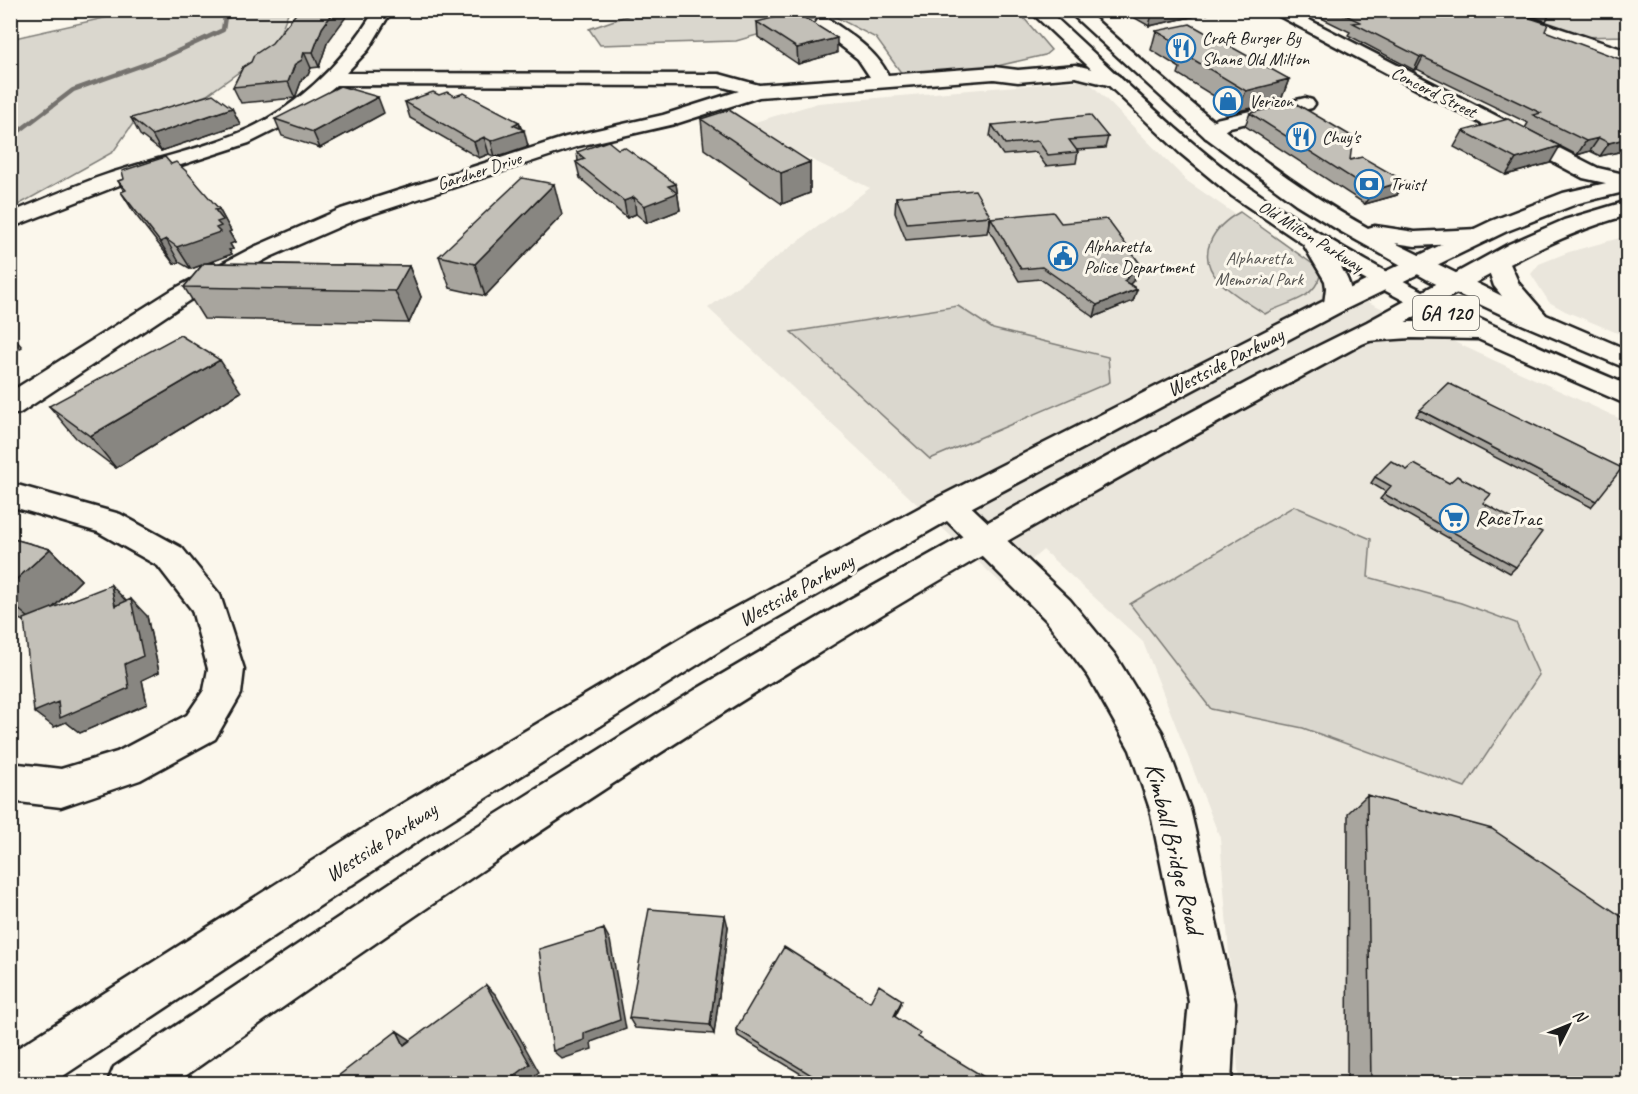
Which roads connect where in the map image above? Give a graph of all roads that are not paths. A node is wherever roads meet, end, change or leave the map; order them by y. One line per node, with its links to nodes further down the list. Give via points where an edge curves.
1 (384, 10): 10 (main road, via 362,46)
2 (1037, 10): 7 (main road, Old Milton Parkway / GA 120)
3 (1075, 10): 15 (main road, via 1193,115)
4 (1276, 10): 16 (main road, Concord Street)
5 (1487, 10): 8 (main road)
6 (824, 24): 12 (main road, via 864,52)
7 (1060, 32): 9 (main road, Gardner Drive, via 1064,55 1056,61 1007,67); 11 (main road, Old Milton Parkway / GA 120)
8 (1628, 57)
9 (994, 73): 11 (main road, Gardner Drive, via 1018,76 1076,71); 12 (main road, Gardner Drive)
10 (332, 79): 13 (main road, via 719,80); 19 (main road, via 284,118 242,139 114,178)
11 (1112, 80): 22 (main road, Old Milton Parkway / GA 120, via 1219,175)
12 (881, 81): 13 (main road, Gardner Drive)
13 (757, 91): 34 (main road, Gardner Drive, via 668,120 573,141 349,214 262,252 181,295)
14 (1305, 104): 15 (main road)
15 (1218, 128): 20 (main road, Old Milton Parkway / GA 120, via 1263,171)
16 (1595, 182): 17 (main road, Westside Parkway); 21 (main road, Westside Parkway)
17 (1628, 183)
18 (1626, 209): 23 (main road, Westside Parkway, via 1557,232)
19 (10, 221)
20 (1347, 225): 21 (main road, via 1415,239); 24 (main road, Old Milton Parkway / GA 120)
21 (1478, 236): 24 (main road, Westside Parkway)
22 (1311, 238): 25 (main road, Old Milton Parkway / GA 120); 28 (main road, via 1339,288)
23 (1498, 261): 26 (main road, Westside Parkway); 29 (main road, via 1502,278 1513,294)
24 (1418, 265): 25 (main road, Westside Parkway); 26 (main road, Old Milton Parkway / GA 120)
25 (1385, 281): 27 (main road, Old Milton Parkway / GA 120); 28 (main road, Westside Parkway)
26 (1455, 284): 27 (main road, Westside Parkway); 29 (main road, Old Milton Parkway / GA 120)
27 (1423, 301): 30 (main road, Westside Parkway); 31 (main road, Old Milton Parkway / GA 120)
28 (1337, 304): 36 (main road, Westside Parkway)
29 (1552, 328): 32 (main road, Old Milton Parkway / GA 120)
30 (1367, 333): 31 (main road, via 1437,330); 37 (main road, Westside Parkway, via 1133,455)
31 (1490, 334): 33 (main road, Old Milton Parkway / GA 120)
32 (1628, 360)
33 (1628, 396)
34 (10, 406)
35 (10, 494): 38 (main road, via 109,523 170,557 208,605 226,669 222,694 201,728 126,767 61,788)
36 (950, 505): 37 (main road, Kimball Bridge Road); 39 (main road, Westside Parkway, via 716,635 412,821)
37 (985, 538): 40 (main road, Westside Parkway, via 787,654 569,791); 41 (main road, Kimball Bridge Road, via 1058,610 1102,666 1148,744 1170,808 1212,1002)
38 (10, 782)
39 (10, 1082)
40 (131, 1083)
41 (1206, 1083)

